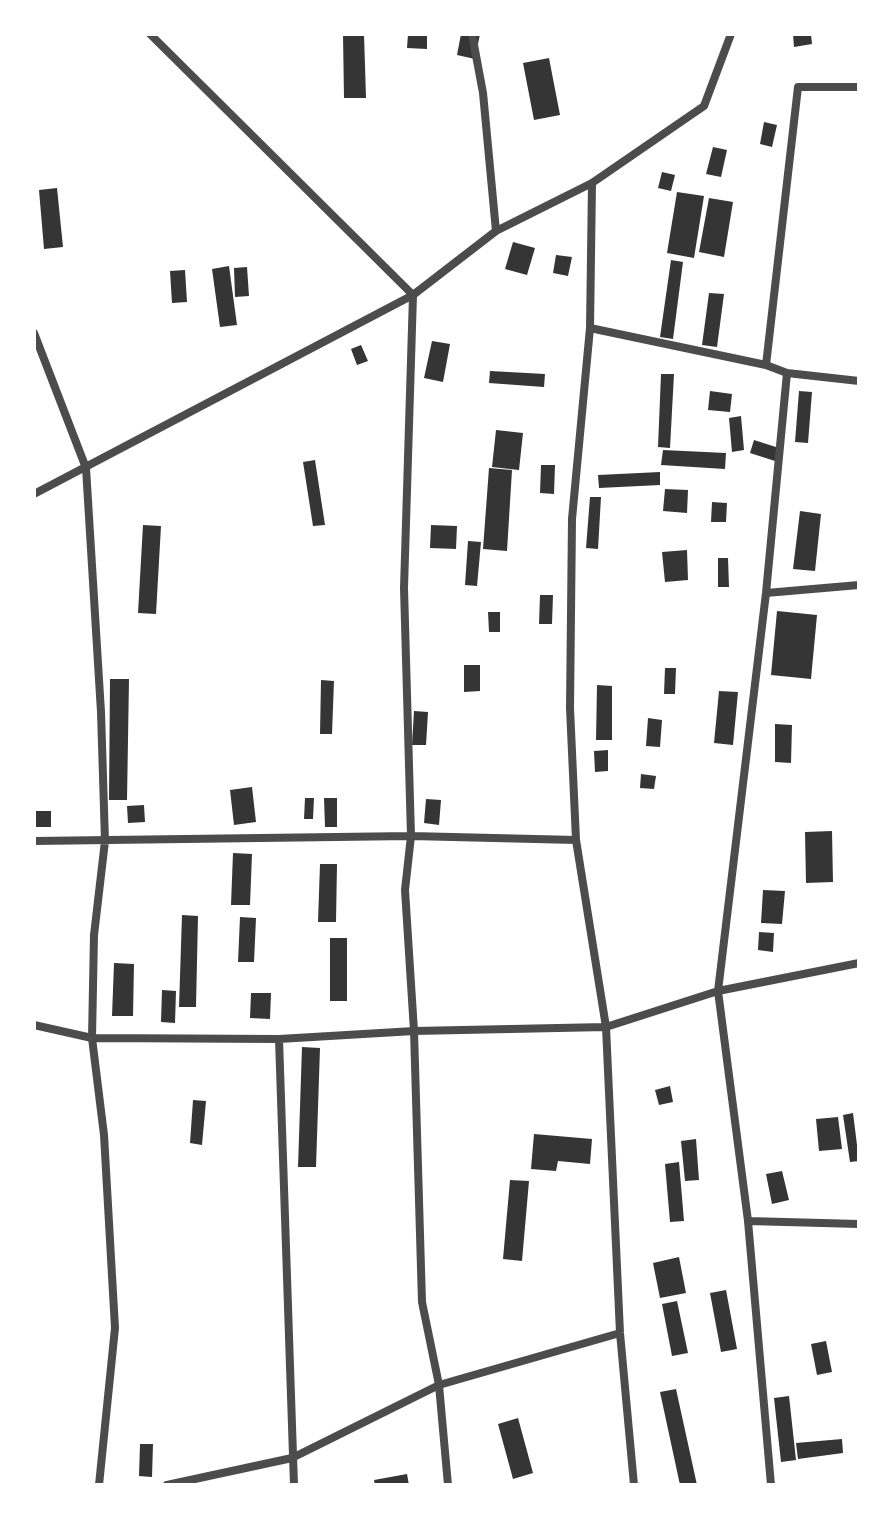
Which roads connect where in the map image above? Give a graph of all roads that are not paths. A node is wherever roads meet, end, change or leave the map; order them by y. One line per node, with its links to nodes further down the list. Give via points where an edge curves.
1 (150, 34): 7 (street)
2 (472, 34): 6 (street)
3 (731, 34): 5 (street, via 704,106)
4 (859, 87): 10 (street, via 798,87)
5 (592, 183): 6 (street); 8 (street)
6 (496, 231): 7 (street)
7 (413, 295): 13 (street); 17 (street, via 404,588)
8 (590, 328): 10 (street); 18 (street, via 572,519 570,708)
9 (34, 333): 13 (street)
10 (766, 365): 11 (street)
11 (787, 373): 12 (street); 16 (street)
12 (859, 381)
13 (86, 468): 14 (street); 20 (street)
14 (34, 494)
15 (859, 585): 16 (street)
16 (766, 593): 22 (street)
17 (411, 836): 18 (street); 20 (street); 25 (street, via 405,890)
18 (576, 840): 24 (street)
19 (34, 841): 20 (street)
20 (105, 841): 26 (street, via 94,935)
21 (859, 963): 22 (street)
22 (718, 991): 24 (street); 28 (street)
23 (34, 1025): 26 (street)
24 (606, 1027): 25 (street); 30 (street)
25 (414, 1031): 27 (street); 31 (street, via 422,1302)
26 (92, 1038): 27 (street); 33 (street, via 104,1135 115,1328)
27 (279, 1039): 32 (street)
28 (748, 1221): 29 (street); 38 (street)
29 (859, 1224)
30 (620, 1333): 31 (street); 37 (street)
31 (439, 1385): 32 (street); 36 (street)
32 (292, 1458): 34 (street); 35 (street)
33 (99, 1485)
34 (167, 1485)
35 (294, 1485)
36 (448, 1485)
37 (634, 1485)
38 (771, 1485)

